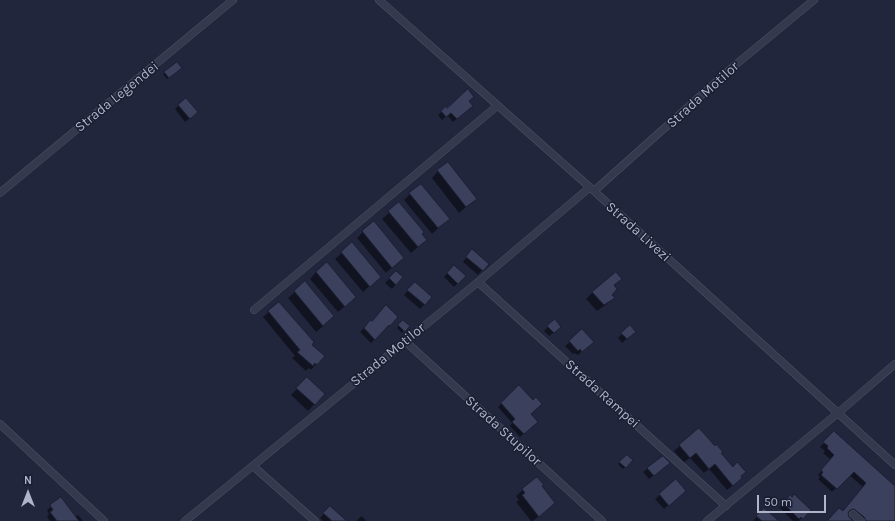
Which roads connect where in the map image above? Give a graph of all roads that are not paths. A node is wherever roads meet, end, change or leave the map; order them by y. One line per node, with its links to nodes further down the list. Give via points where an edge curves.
1 (233, 0): 6 (street, Strada Legendei)
2 (379, 0): 4 (street, Strada Livezi)
3 (814, 0): 5 (street, Strada Motilor)
4 (497, 106): 5 (street, Strada Livezi); 8 (street)
5 (591, 190): 7 (street, Strada Motilor); 11 (street, Strada Livezi)
6 (0, 192)
7 (478, 282): 9 (street, Strada Motilor); 15 (street, Strada Rampei)
8 (254, 310)
9 (405, 341): 14 (street, Strada Motilor); 20 (street, Strada Stupilor)
10 (895, 364): 11 (street)
11 (838, 413): 13 (street, Strada Livezi); 15 (street)
12 (0, 424): 17 (street)
13 (895, 465)
14 (253, 466): 18 (street, Strada Motilor); 19 (street)
15 (726, 506): 21 (street)
16 (853, 514): 22 (street)
17 (101, 520)
18 (185, 521)
19 (315, 521)
20 (602, 521)
21 (707, 521)
22 (860, 521)

